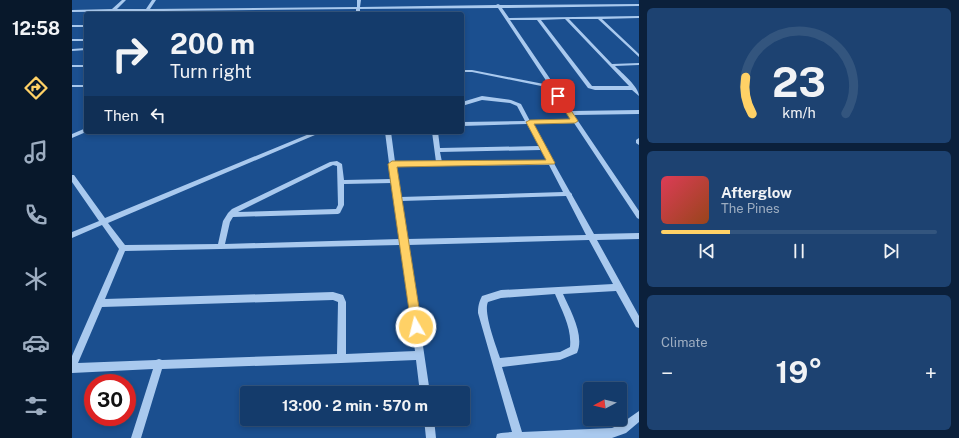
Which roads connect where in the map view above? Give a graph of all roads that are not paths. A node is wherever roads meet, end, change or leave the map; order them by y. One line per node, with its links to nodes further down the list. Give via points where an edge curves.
1 (124, 0): 13 (street)
2 (154, 0): 14 (street)
3 (360, 0): 12 (street)
4 (541, 0): 6 (street)
5 (593, 0): 7 (street)
6 (544, 4): 7 (street); 8 (street)
7 (598, 4): 9 (street)
8 (498, 5): 10 (street); 22 (street)
9 (639, 5)
10 (386, 6): 12 (street); 19 (street)
11 (327, 7): 12 (street); 15 (street); 17 (street)
12 (359, 7): 18 (street)
13 (114, 10): 14 (street); 16 (street)
14 (147, 10): 15 (street)
15 (177, 10)
16 (72, 11)
17 (327, 12)
18 (358, 12)
19 (387, 12)
20 (638, 17): 21 (street)
21 (599, 18): 23 (street); 31 (street)
22 (508, 19): 24 (street); 39 (street)
23 (567, 19): 24 (street); 32 (street)
24 (539, 20): 40 (street, via 590,86)
25 (72, 26): 26 (street)
26 (84, 26)
27 (72, 40): 28 (street)
28 (84, 40)
29 (84, 49): 30 (street)
30 (72, 50)
31 (639, 56)
32 (612, 64): 33 (street); 40 (street)
33 (639, 64)
34 (72, 66): 35 (street)
35 (84, 66)
36 (464, 71): 39 (street)
37 (72, 86): 38 (street)
38 (84, 86)
39 (552, 87): 44 (street)
40 (634, 88): 41 (street)
41 (639, 94)
42 (464, 103): 46 (street, via 482,98 514,102 519,105)
43 (639, 112): 44 (street)
44 (570, 113): 45 (street)
45 (575, 121): 46 (street); 64 (street)
46 (530, 122): 47 (street); 53 (street)
47 (464, 124)
48 (84, 131): 52 (street)
49 (314, 134): 65 (street)
50 (388, 134): 56 (street)
51 (435, 134): 54 (street)
52 (72, 136)
53 (543, 148): 54 (street); 55 (street)
54 (437, 150): 57 (street)
55 (551, 163): 57 (street); 61 (street)
56 (392, 164): 57 (street); 59 (street)
57 (439, 164)
58 (72, 177): 65 (street)
59 (395, 181): 60 (street); 62 (street)
60 (340, 182): 63 (street, via 341,205 338,211); 63 (street, via 340,165 332,163 246,204)
61 (569, 194): 62 (street); 68 (street)
62 (398, 199): 69 (street)
63 (230, 215): 70 (street)
64 (639, 216)
65 (102, 222): 66 (street); 71 (street)
66 (72, 235)
67 (639, 236): 68 (street)
68 (592, 237): 69 (street); 72 (street)
69 (404, 242): 70 (street); 76 (street)
70 (221, 247): 71 (street)
71 (123, 248): 74 (street)
72 (618, 286): 73 (street); 75 (street)
73 (557, 290): 79 (street, via 501,294 485,299 482,313); 79 (street, via 572,327 575,338 574,350 560,356)
74 (100, 303): 77 (street, via 333,296 340,298 342,302); 80 (street)
75 (639, 324)
76 (420, 355): 77 (street); 81 (street)
77 (341, 359): 78 (street)
78 (159, 363): 80 (street); 85 (street)
79 (498, 363): 84 (street)
80 (72, 367)
81 (424, 386)
82 (639, 416): 84 (street, via 622,430 612,433)
83 (430, 426): 86 (street)
84 (518, 437): 87 (street)
85 (136, 438)
86 (431, 438)
87 (500, 438)

